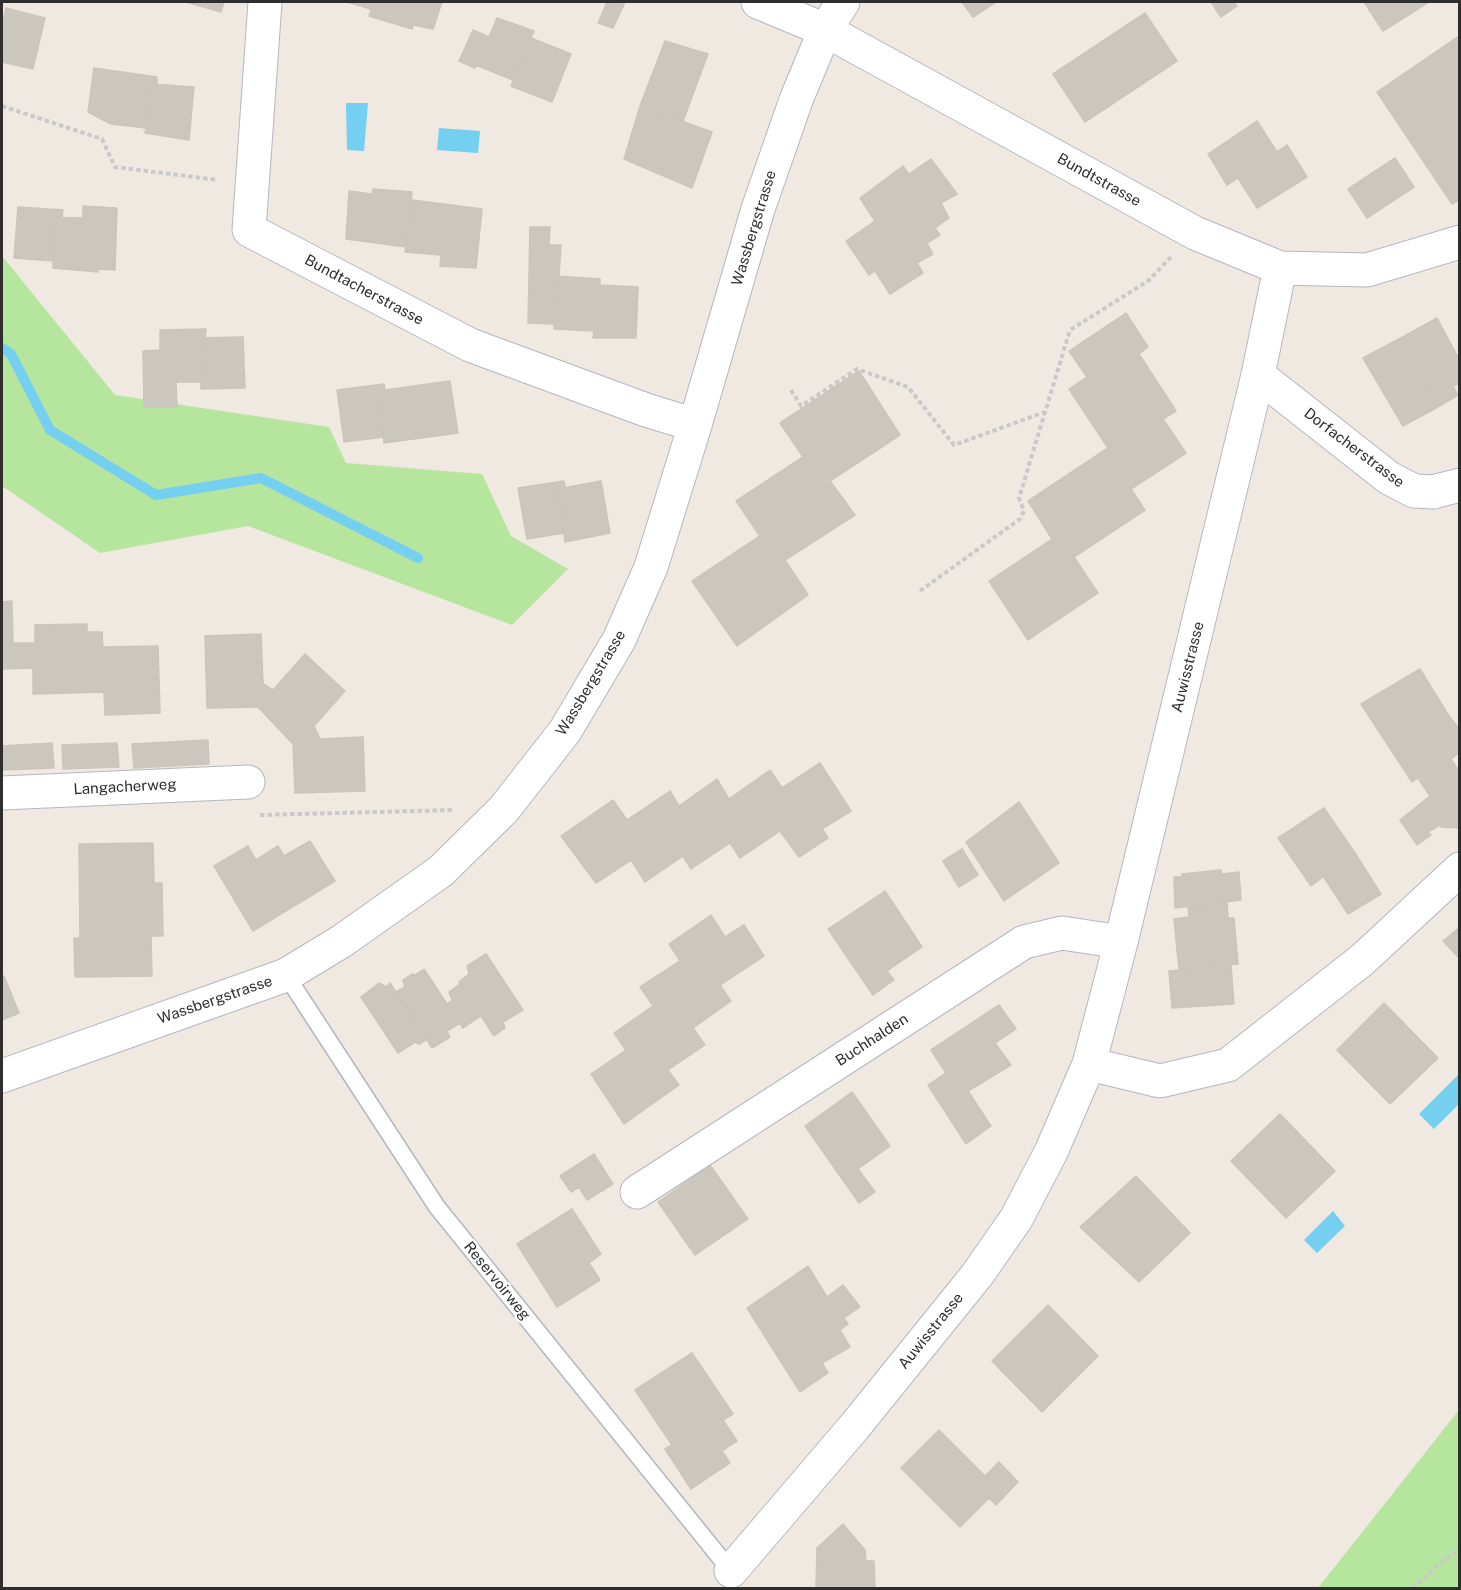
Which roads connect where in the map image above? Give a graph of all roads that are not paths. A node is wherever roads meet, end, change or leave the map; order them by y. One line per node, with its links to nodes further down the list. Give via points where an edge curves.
1 (265, 2): 8 (street, Bundtacherstrasse, via 249,230 470,345)
2 (758, 2): 4 (street, Bundtstrasse)
3 (843, 2): 4 (street, Wassbergstrasse)
4 (825, 30): 6 (street, Bundtstrasse, via 1195,233); 8 (street, Wassbergstrasse, via 758,209)
5 (1460, 242): 6 (street, Bundtstrasse, via 1367,270)
6 (1280, 268): 7 (street, Auwisstrasse)
7 (1258, 375): 9 (street, Dorfacherstrasse, via 1389,478 1414,491 1433,492); 13 (street, Auwisstrasse)
8 (695, 425): 14 (street, Wassbergstrasse, via 651,567 619,640 565,731 504,809 441,871)
9 (1460, 485)
10 (248, 782): 11 (street, Langacherweg)
11 (2, 793)
12 (1460, 870): 15 (street, via 1362,960 1228,1065 1160,1081)
13 (1121, 942): 15 (street, Auwisstrasse); 17 (street, Buchhalden, via 1062,933 1023,942)
14 (286, 975): 16 (street, Wassbergstrasse); 18 (lane, Reservoirweg, via 437,1207)
15 (1089, 1064): 18 (street, Auwisstrasse, via 1021,1209 977,1275)
16 (2, 1076)
17 (638, 1192)
18 (731, 1571)

